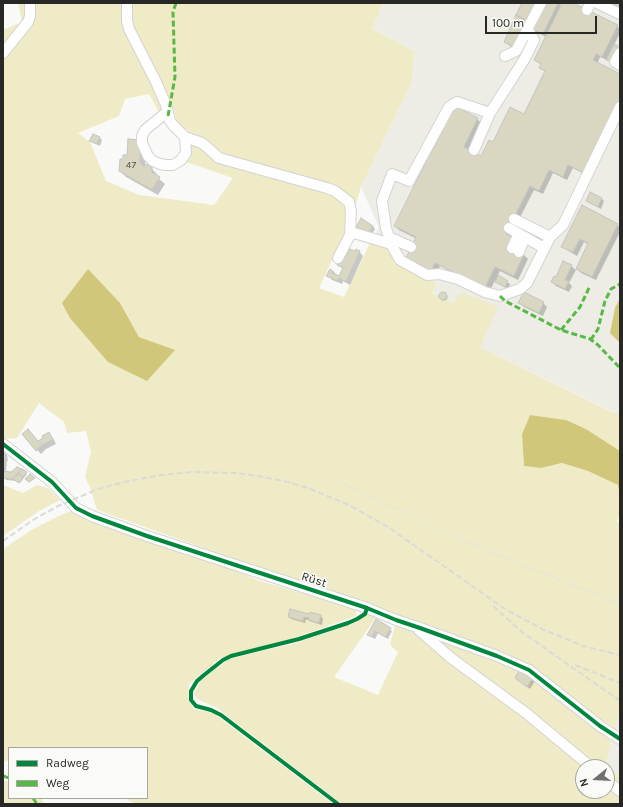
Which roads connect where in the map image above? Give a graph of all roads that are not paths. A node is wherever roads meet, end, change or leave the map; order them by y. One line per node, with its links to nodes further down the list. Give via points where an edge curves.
1 (30, 3): 7 (street, via 28,22)
2 (127, 3): 10 (street, via 129,29 156,82)
3 (541, 3): 6 (street)
4 (597, 3): 5 (street)
5 (620, 14)
6 (528, 30): 8 (street, via 516,51); 11 (street, via 534,40)
7 (3, 53)
8 (505, 56)
9 (620, 107): 18 (street, via 563,225)
10 (167, 112): 12 (street, via 170,121); 12 (street, via 145,130 142,136 142,143 148,156 153,161 166,165 181,160 186,154)
11 (490, 113): 13 (street); 19 (street, via 457,102 449,107 410,181 392,174 382,201)
12 (185, 137): 16 (street, via 202,143 219,158 335,191 349,202)
13 (474, 150)
14 (514, 218): 18 (street)
15 (509, 228): 17 (street)
16 (350, 235): 19 (street, via 354,233); 23 (street)
17 (522, 236): 21 (street); 22 (street)
18 (550, 237): 21 (street)
19 (390, 241): 20 (street); 21 (street, via 400,260 427,274 440,274 458,279 500,296 520,289 527,283)
20 (411, 248)
21 (544, 248)
22 (516, 250)
23 (338, 258)
24 (3, 444): 25 (street, Rüst, via 52,482 76,508 92,516)
25 (415, 626): 26 (street, Rüst, via 530,670); 27 (street, via 451,658 526,713)
26 (620, 739)
27 (581, 759)

